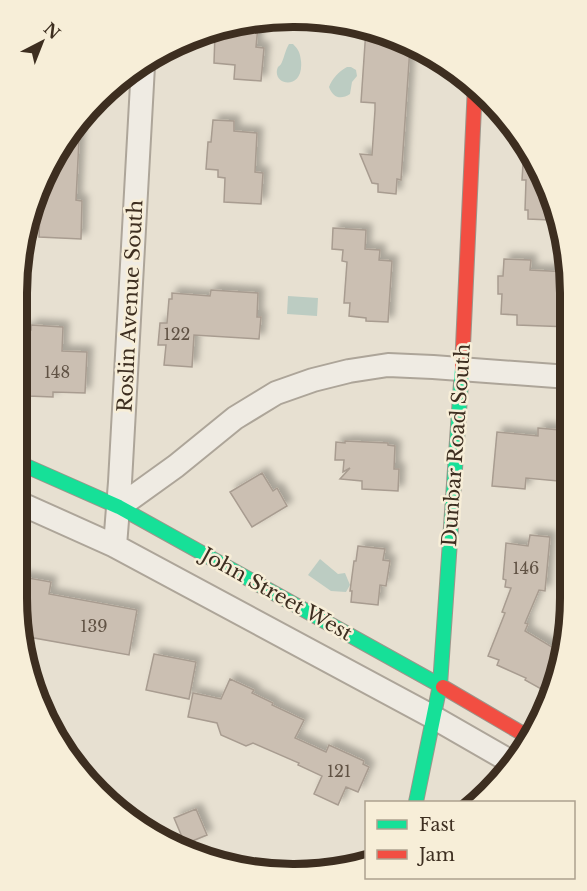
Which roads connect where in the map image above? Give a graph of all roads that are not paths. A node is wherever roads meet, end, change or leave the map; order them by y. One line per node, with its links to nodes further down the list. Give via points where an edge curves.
1 (144, 73): 7 (street, Roslin Avenue South)
2 (474, 98): 3 (street, Dunbar Road South)
3 (462, 369): 4 (street); 7 (street, via 388,365 349,371 276,393 235,418); 9 (street, Dunbar Road South)
4 (560, 375)
5 (27, 466): 7 (street, John Street West)
6 (27, 506): 8 (street, John Street West)
7 (119, 507): 8 (street, Roslin Avenue South); 9 (street, John Street West)
8 (115, 546): 10 (street, John Street West)
9 (440, 684): 10 (street, Dunbar Road South); 11 (street, John Street West)
10 (433, 717): 12 (street, John Street West); 13 (street, Dunbar Road South)
11 (522, 734)
12 (506, 759)
13 (416, 801)

